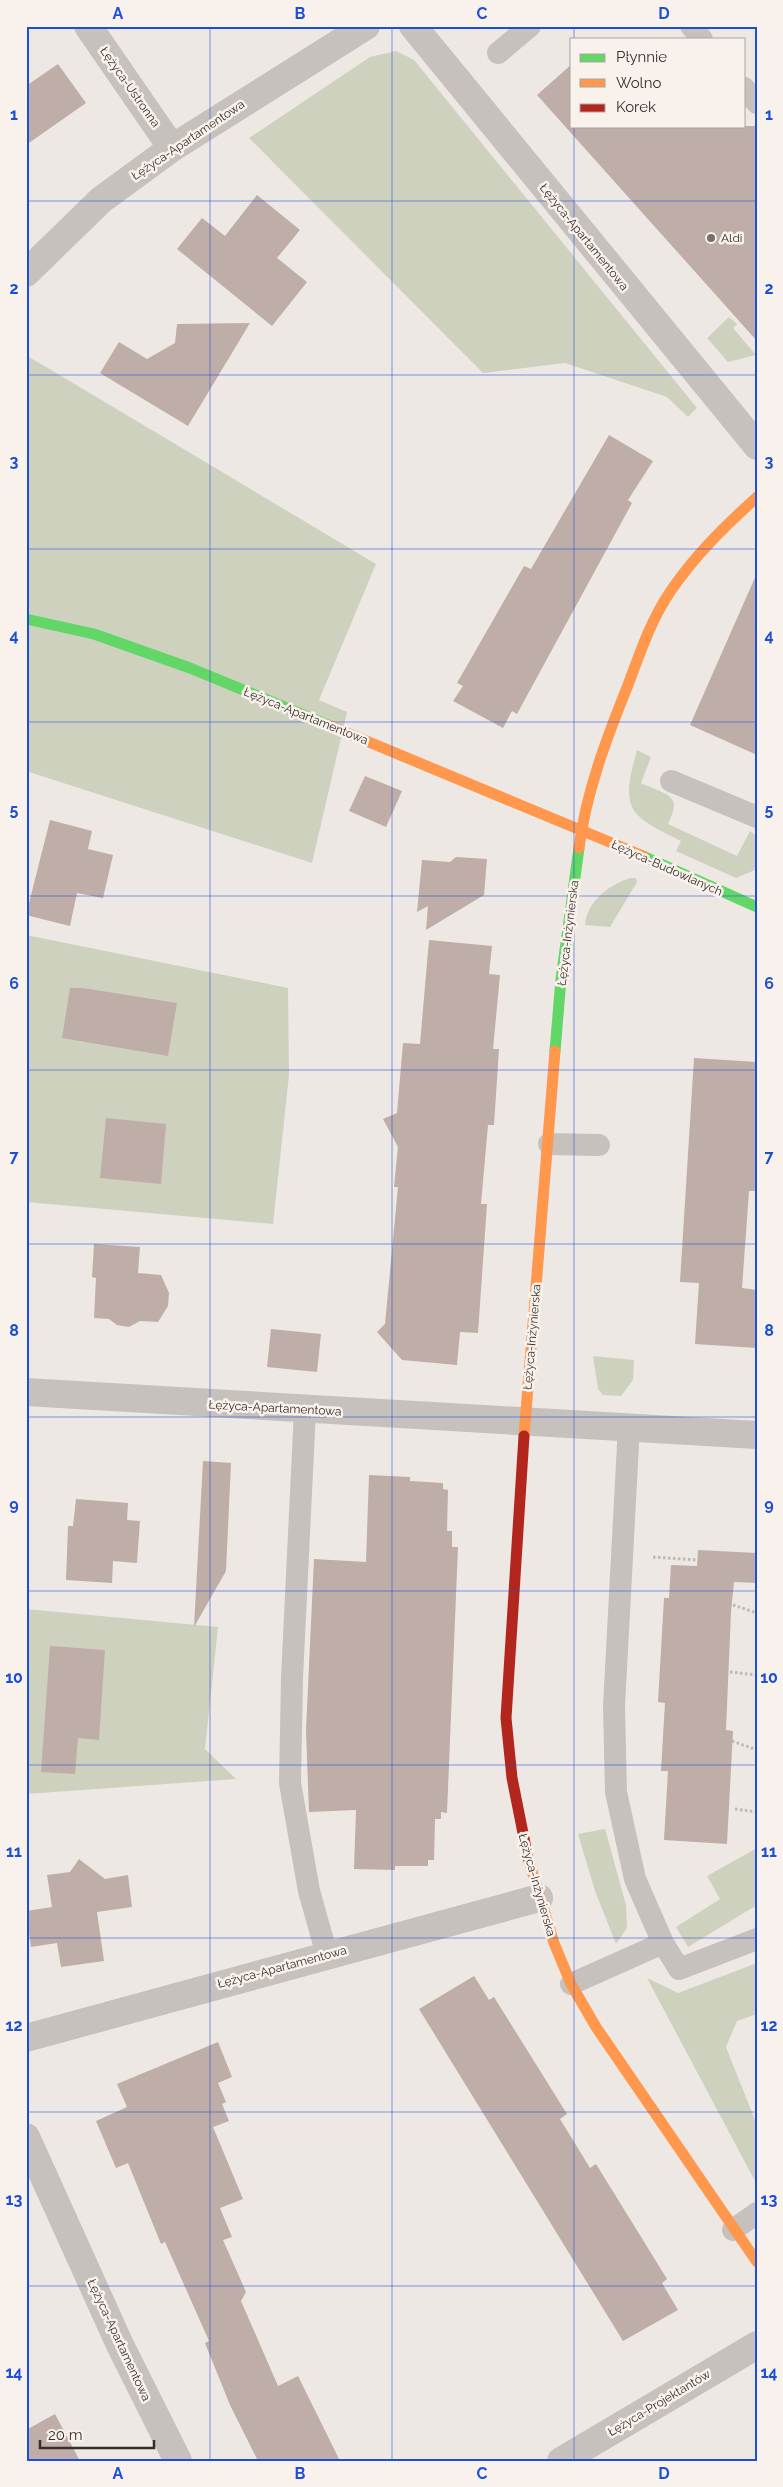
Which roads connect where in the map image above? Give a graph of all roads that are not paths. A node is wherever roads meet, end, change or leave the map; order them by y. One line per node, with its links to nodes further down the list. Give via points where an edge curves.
1 (88, 26): 10 (street, Łężyca-Ustronna)
2 (366, 26): 10 (street, Łężyca-Apartamentowa)
3 (413, 26): 12 (street, Łężyca-Apartamentowa)
4 (530, 26): 7 (lane)
5 (691, 26): 6 (lane)
6 (701, 38)
7 (498, 53)
8 (746, 90): 9 (lane)
9 (757, 103)
10 (172, 148): 11 (street, Łężyca-Apartamentowa, via 100,200)
11 (26, 273)
12 (757, 446)
13 (757, 496): 17 (street, Łężyca-Inżynierska, via 710,540 670,592 649,629 607,738)
14 (26, 619): 17 (street, Łężyca-Apartamentowa, via 94,634 190,668)
15 (671, 781): 16 (lane)
16 (757, 817)
17 (581, 829): 18 (street, Łężyca-Budowlanych); 19 (street, Łężyca-Inżynierska, via 562,979)
18 (756, 905)
19 (549, 1144): 20 (lane); 23 (street, Łężyca-Inżynierska)
20 (599, 1145)
21 (26, 1392): 22 (street, Łężyca-Apartamentowa)
22 (305, 1410): 23 (street, Łężyca-Apartamentowa); 29 (lane, via 290,1784 309,1891)
23 (525, 1420): 24 (street); 26 (street, Łężyca-Inżynierska, via 506,1718 524,1846)
24 (629, 1426): 25 (street); 28 (lane, via 614,1706 616,1792 635,1878)
25 (757, 1435)
26 (539, 1898): 29 (street, Łężyca-Apartamentowa); 30 (street, Łężyca-Inżynierska)
27 (757, 1939): 28 (lane, via 679,1969)
28 (663, 1943): 30 (lane)
29 (327, 1955): 31 (street, Łężyca-Apartamentowa)
30 (571, 1984): 34 (street, Łężyca-Inżynierska, via 596,2027)
31 (26, 2038)
32 (26, 2137): 37 (street, Łężyca-Apartamentowa, via 120,2345)
33 (757, 2213): 34 (lane)
34 (733, 2230): 35 (street, Łężyca-Inżynierska)
35 (757, 2262)
36 (757, 2345): 38 (street, Łężyca-Projektantów)
37 (178, 2461)
38 (561, 2461)

